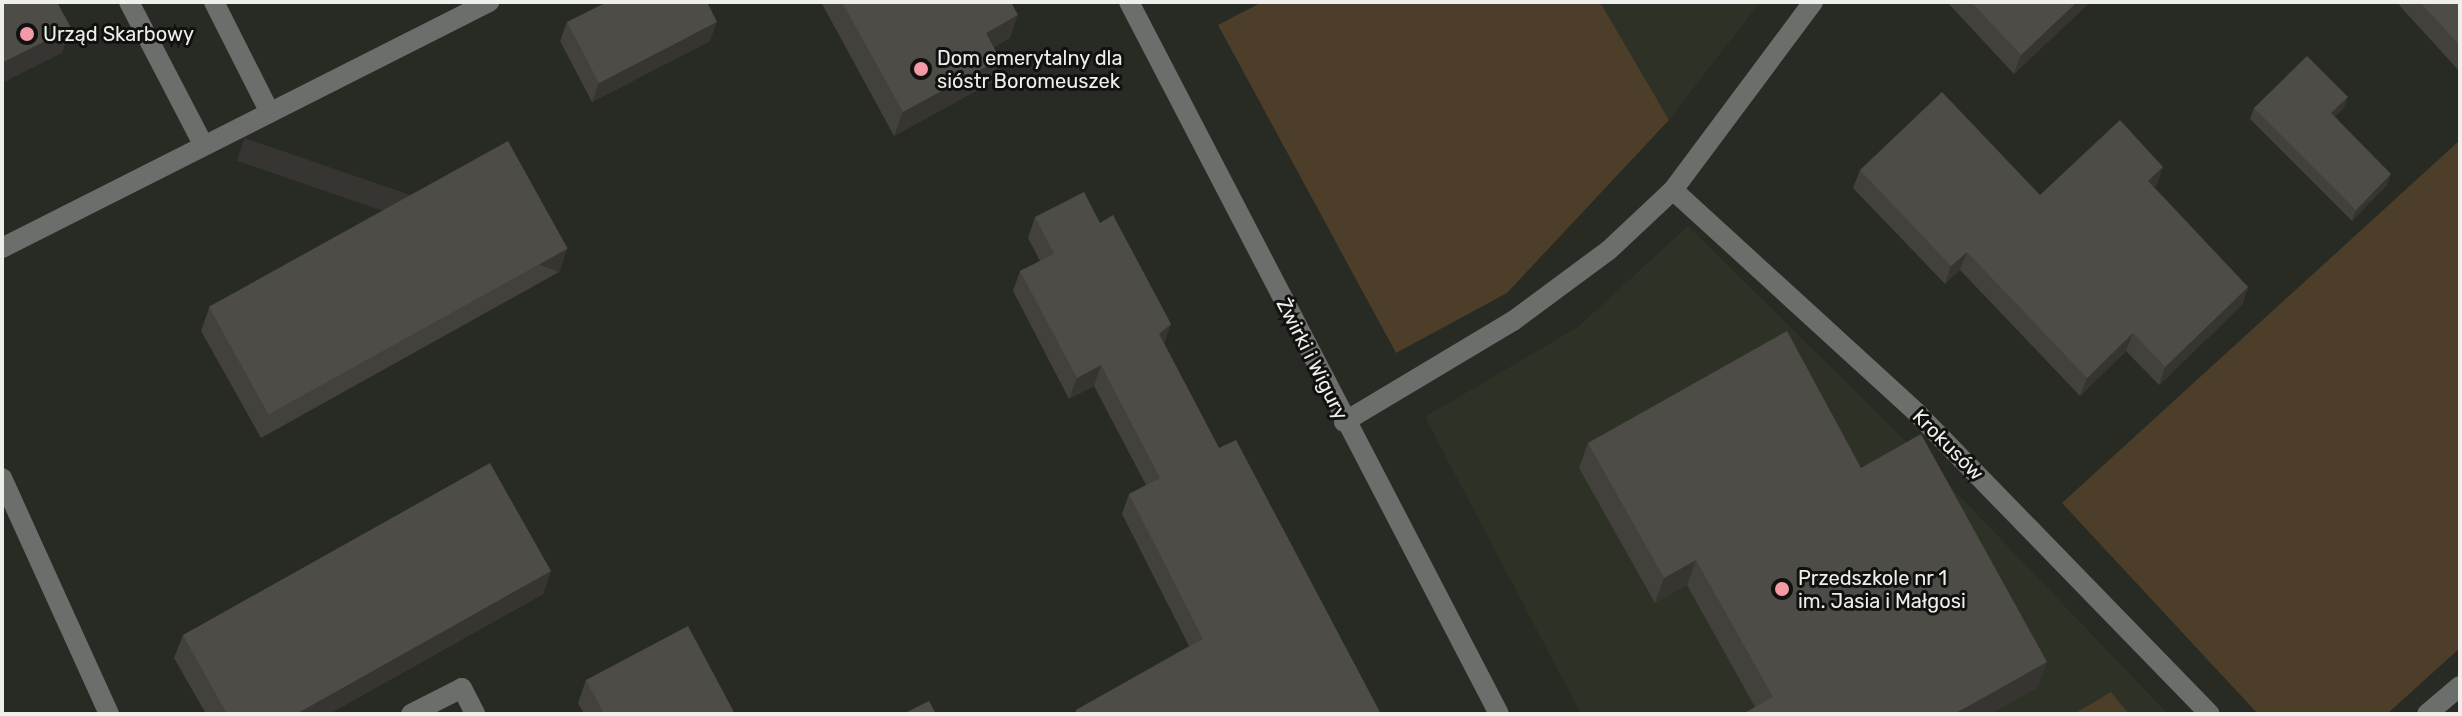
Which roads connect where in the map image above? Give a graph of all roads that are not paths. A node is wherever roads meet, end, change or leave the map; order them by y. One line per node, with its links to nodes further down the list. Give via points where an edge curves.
1 (129, 2): 7 (street)
2 (214, 2): 6 (street)
3 (489, 2): 6 (street)
4 (1129, 2): 10 (street, Żwirki i Wigury)
5 (1813, 2): 8 (street)
6 (270, 113): 7 (street)
7 (204, 146): 9 (street)
8 (1673, 190): 10 (street, via 1561,288); 17 (street, Krokusów, via 1919,415)
9 (2, 248)
10 (1344, 422): 16 (street, Żwirki i Wigury)
11 (2, 478): 13 (street)
12 (2460, 686): 18 (street)
13 (109, 714)
14 (411, 714): 15 (street, via 462,688)
15 (475, 714)
16 (1499, 714)
17 (2210, 714)
18 (2427, 714)

